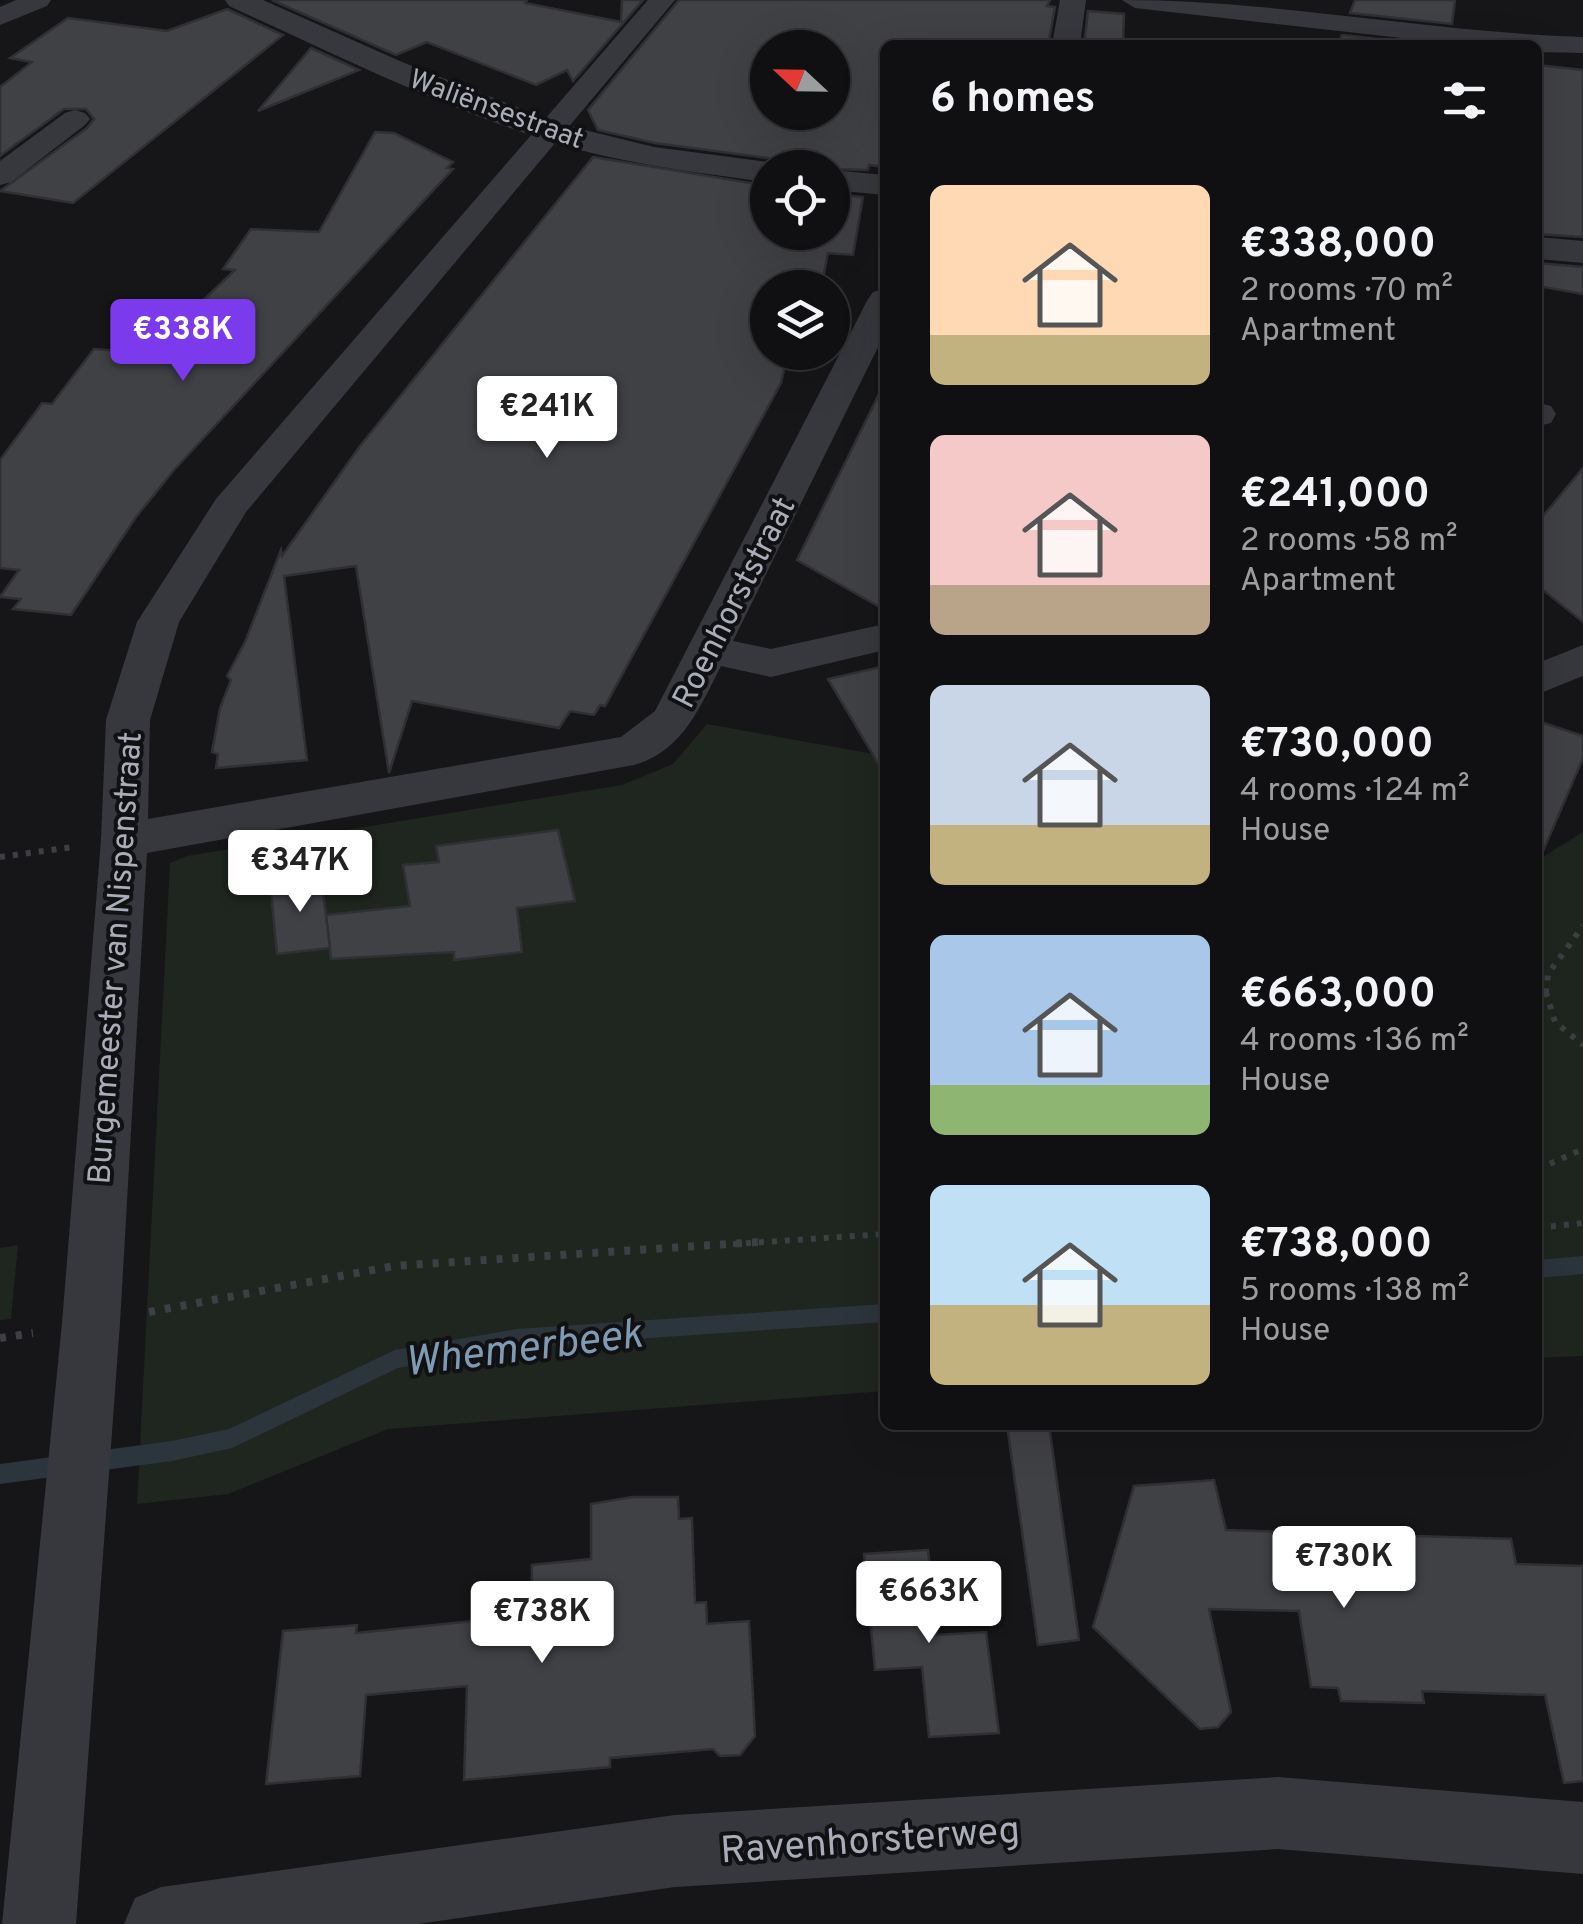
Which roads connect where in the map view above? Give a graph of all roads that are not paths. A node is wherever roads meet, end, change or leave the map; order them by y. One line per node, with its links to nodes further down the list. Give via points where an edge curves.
1 (239, 0): 15 (street, Waliënsestraat)
2 (662, 0): 15 (street, Burgemeester van Nispenstraat)
3 (1074, 0): 9 (street)
4 (1136, 0): 10 (street)
5 (37, 1): 6 (street); 8 (street)
6 (0, 4)
7 (1524, 14): 11 (street)
8 (0, 17)
9 (1067, 40)
10 (1483, 40)
11 (1519, 40)
12 (1542, 44): 13 (street)
13 (1583, 45)
14 (75, 119): 17 (street)
15 (548, 131): 16 (street, Waliënsestraat, via 654,157); 27 (street, Burgemeester van Nispenstraat, via 204,544 158,622 128,720)
16 (750, 170)
17 (0, 176)
18 (850, 182): 19 (street)
19 (880, 185)
20 (1542, 248): 21 (street)
21 (1583, 252)
22 (880, 309): 24 (street, Roenhorststraat)
23 (880, 638): 24 (street, via 771,663)
24 (710, 650): 27 (street, Roenhorststraat, via 672,720 634,750)
25 (1583, 659): 26 (street)
26 (1542, 678)
27 (124, 840): 29 (street, Burgemeester van Nispenstraat)
28 (1583, 1838): 30 (street, Ravenhorsterweg, via 1278,1813 676,1851)
29 (39, 1924)
30 (160, 1924)

